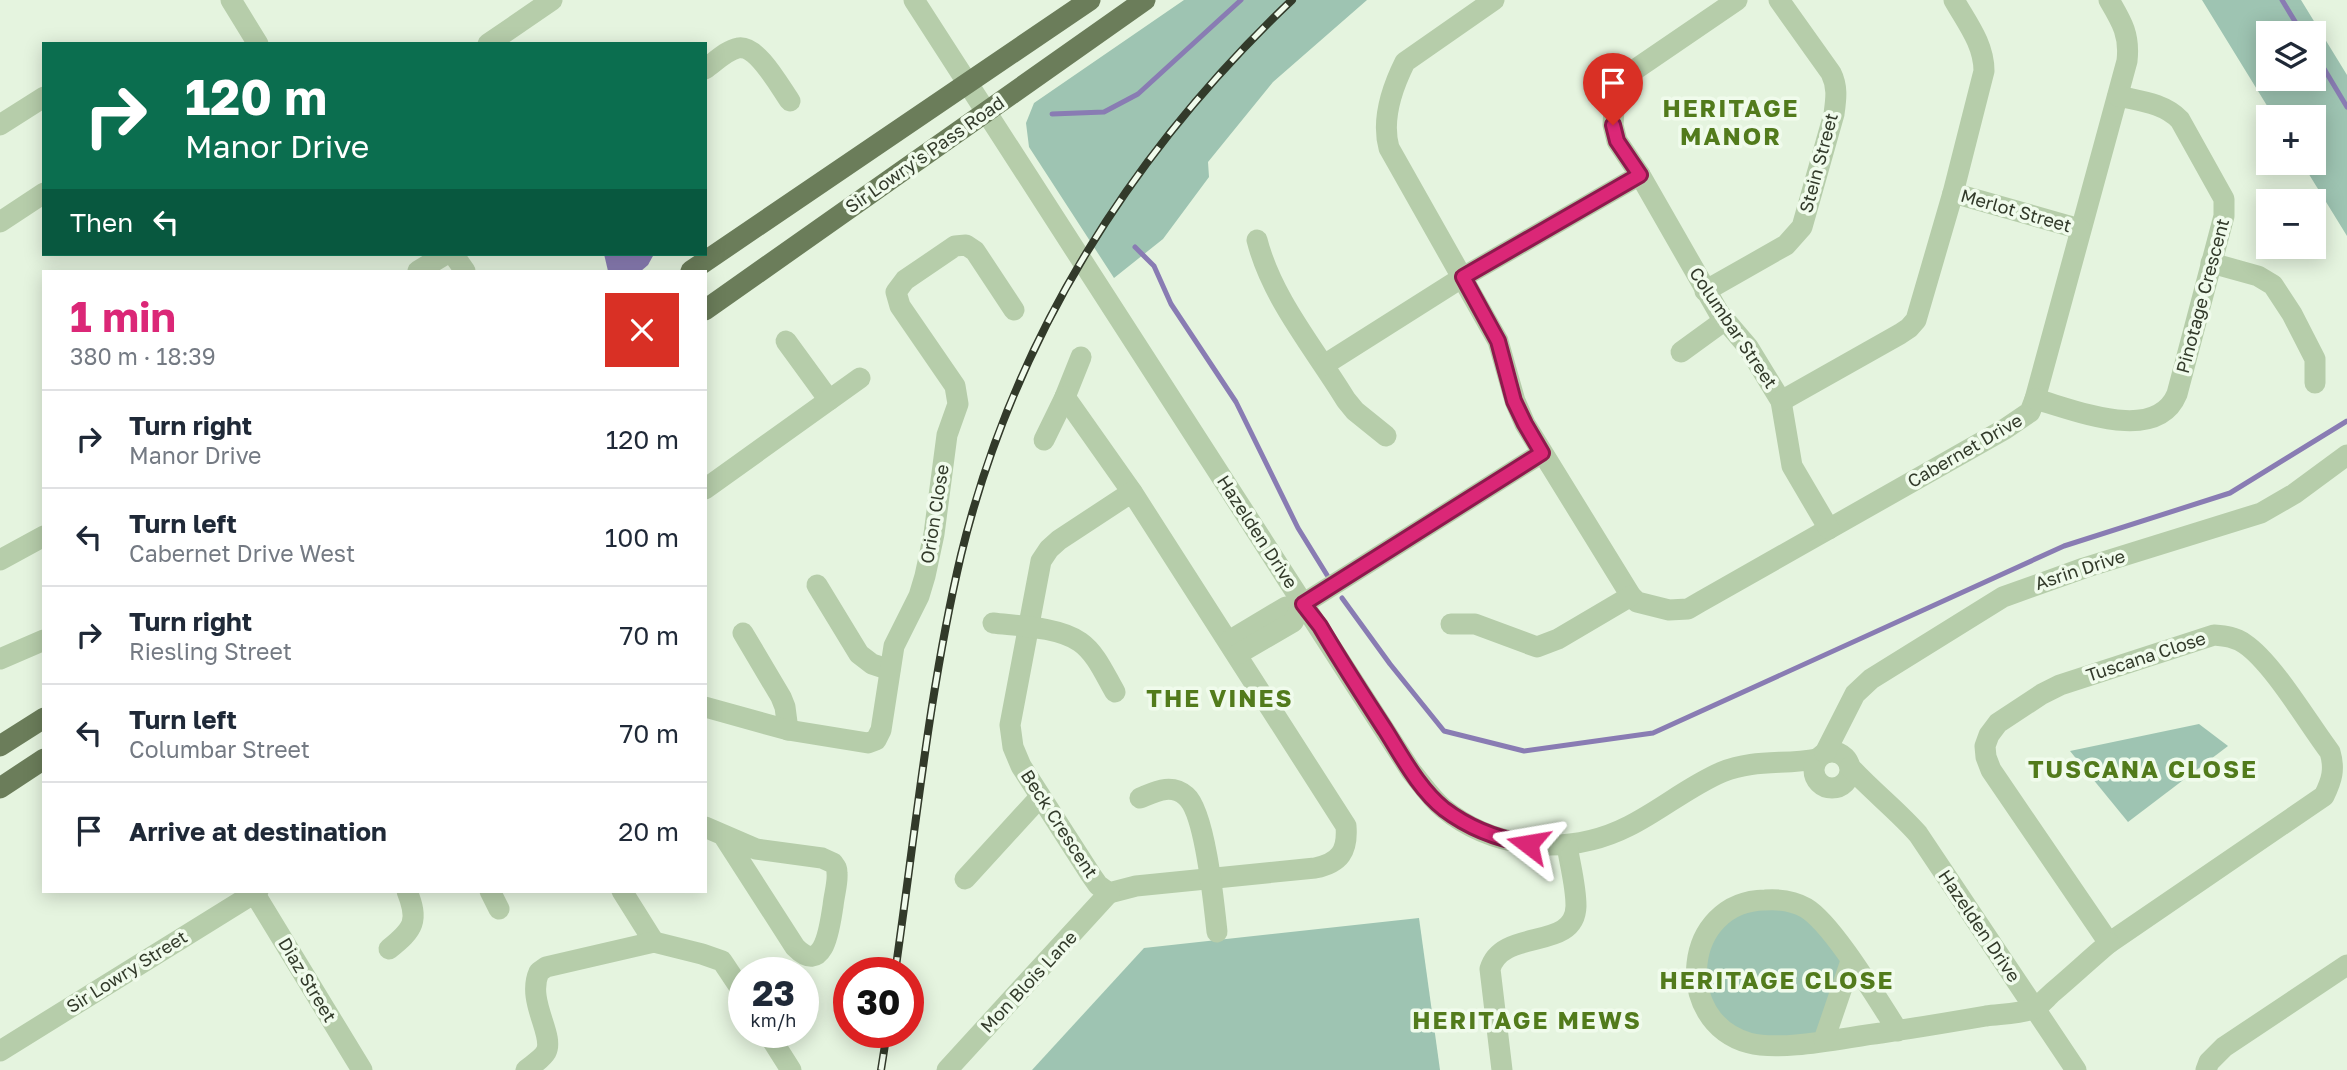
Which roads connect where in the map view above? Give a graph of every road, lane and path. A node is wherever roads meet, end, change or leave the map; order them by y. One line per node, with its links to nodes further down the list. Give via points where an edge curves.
1 (231, 0): 11 (street)
2 (552, 0): 12 (street)
3 (914, 0): 14 (street, Hazelden Drive)
4 (1090, 0): 14 (main road, Sir Lowry's Pass Road)
5 (1145, 0): 18 (main road, Sir Lowry's Pass Road)
6 (1494, 0): 30 (street, via 1405,62 1385,127 1389,148)
7 (1737, 0): 20 (street, Columbar Street, via 1623,80 1613,125 1617,141)
8 (1779, 0): 31 (street, Stein Street, via 1836,83 1834,114 1802,227 1786,245)
9 (1954, 0): 21 (street, Columbar Street, via 1984,58)
10 (2109, 0): 15 (street, Cabernet Drive, via 2129,44)
11 (257, 42)
12 (491, 42)
13 (707, 68): 17 (street, via 735,48 748,48)
14 (967, 84): 18 (street, Hazelden Drive); 29 (main road, Sir Lowry's Pass Road)
15 (2118, 96): 24 (street, Cabernet Drive); 27 (street, Pinotage Crescent, via 2174,114 2220,189 2224,216)
16 (42, 98): 19 (street)
17 (790, 101)
18 (985, 113): 32 (main road, Sir Lowry's Pass Road); 56 (street, Hazelden Drive)
19 (0, 125)
20 (1640, 175): 30 (street); 31 (street, Columbar Street)
21 (1952, 193): 24 (street, Merlot Street); 44 (street, Columbar Street, via 1919,310 1909,328)
22 (42, 194): 23 (street)
23 (0, 222)
24 (2080, 229): 42 (street, Cabernet Drive)
25 (1257, 240): 38 (street, via 1277,292)
26 (443, 256): 28 (street)
27 (2211, 263): 40 (street, via 2258,275 2273,285 2315,359); 42 (street, Pinotage Crescent, via 2177,394 2167,411 2125,422)
28 (420, 270)
29 (692, 270)
30 (1463, 277): 38 (street); 47 (street, via 1498,341 1514,401)
31 (1705, 291): 34 (street, Columbar Street)
32 (707, 309)
33 (1014, 310): 64 (street, Orion Close, via 975,251 965,245 955,246 915,273 896,292 900,306 955,386 958,404 947,435 925,576 894,646)
34 (1725, 320): 36 (street); 44 (street, Columbar Street, via 1748,346)
35 (786, 341): 43 (street)
36 (1681, 352)
37 (1081, 357): 41 (street)
38 (1324, 365): 45 (street, via 1355,411)
39 (860, 378): 43 (street)
40 (2315, 383)
41 (1066, 397): 46 (street); 50 (street)
42 (2035, 399): 51 (street, Cabernet Drive, via 2023,417)
43 (829, 400): 49 (street)
44 (1781, 401): 51 (street, Columbar Street, via 1792,466)
45 (1385, 436)
46 (1044, 440)
47 (1542, 453): 55 (street); 56 (street)
48 (2347, 455): 71 (street, Asrin Drive, via 2261,513 2003,597 1854,694 1840,724)
49 (707, 488)
50 (1132, 492): 59 (street, Beck Crescent, via 1049,549 1041,561); 62 (street, Beck Crescent)
51 (1829, 529): 55 (street, Cabernet Drive, via 1688,609 1669,610)
52 (42, 537): 53 (street)
53 (0, 560)
54 (817, 584): 64 (street, via 859,654)
55 (1630, 596): 58 (street, via 1537,647 1475,624)
56 (1303, 604): 62 (street, via 1286,607); 76 (street, Hazelden Drive, via 1411,771 1443,808 1476,829 1508,841)
57 (993, 623): 59 (street)
58 (1451, 624)
59 (1029, 628): 65 (street, via 1081,642); 73 (street, Beck Crescent, via 1010,725 1013,747)
60 (743, 633): 68 (street, via 780,696)
61 (36, 643): 63 (street)
62 (1233, 648): 77 (street, Beck Crescent, via 1337,810 1347,840 1344,854 1326,866)
63 (2, 658)
64 (890, 670): 68 (street, Orion Close, via 880,735 873,742)
65 (1115, 692)
66 (707, 708): 68 (street, Orion Close)
67 (42, 718): 69 (main road)
68 (788, 730)
69 (0, 746)
70 (42, 761): 72 (main road)
71 (1831, 766): 76 (street, Hazelden Drive, via 1765,761 1724,772 1631,825 1599,839); 91 (street, Hazelden Drive, via 1898,811 1918,834)
72 (0, 788)
73 (1040, 797): 78 (street); 83 (street, Beck Crescent, via 1098,885)
74 (1140, 798): 77 (street, via 1169,789 1187,796 1200,825)
75 (714, 831): 75 (street, via 756,849 833,863 838,875 828,940 822,950 811,955 795,947)
76 (1567, 845): 100 (street, via 1576,907 1572,920 1557,933 1500,951 1490,969)
77 (1211, 877): 83 (street, Beck Crescent); 84 (street)
78 (965, 879)
79 (253, 893): 95 (street, Sir Lowry Street)
80 (256, 893): 96 (street, Diaz Street)
81 (408, 893): 87 (street, via 412,926)
82 (623, 893): 85 (street)
83 (1109, 893): 99 (street, Mon Blois Lane)
84 (1217, 932)
85 (654, 942): 90 (street, via 722,961); 97 (street, via 539,972 534,990 549,1044 545,1054)
86 (2109, 943): 86 (street, Tuscana Close, via 2324,796 2331,783 2334,766 2330,752 2268,666 2232,636 2214,635 2060,685 1998,723 1989,735 1985,746 1991,770); 91 (street, Tuscana Close)
87 (389, 949)
88 (1851, 961): 92 (street); 93 (street); 93 (street, via 1824,923 1806,908 1780,899 1737,905 1717,918 1702,940 1696,969 1698,994 1723,1030 1749,1043)
89 (2347, 965): 102 (street, via 2224,1047)
90 (728, 970)
91 (2035, 1008): 92 (street); 101 (street, Hazelden Drive)
92 (1898, 1031): 93 (street)
93 (1824, 1040)
94 (777, 1048): 98 (street)
95 (0, 1051)
96 (356, 1068)
97 (526, 1070)
98 (791, 1070)
99 (947, 1070)
100 (1502, 1070)
101 (2076, 1070)
102 (2206, 1070)

